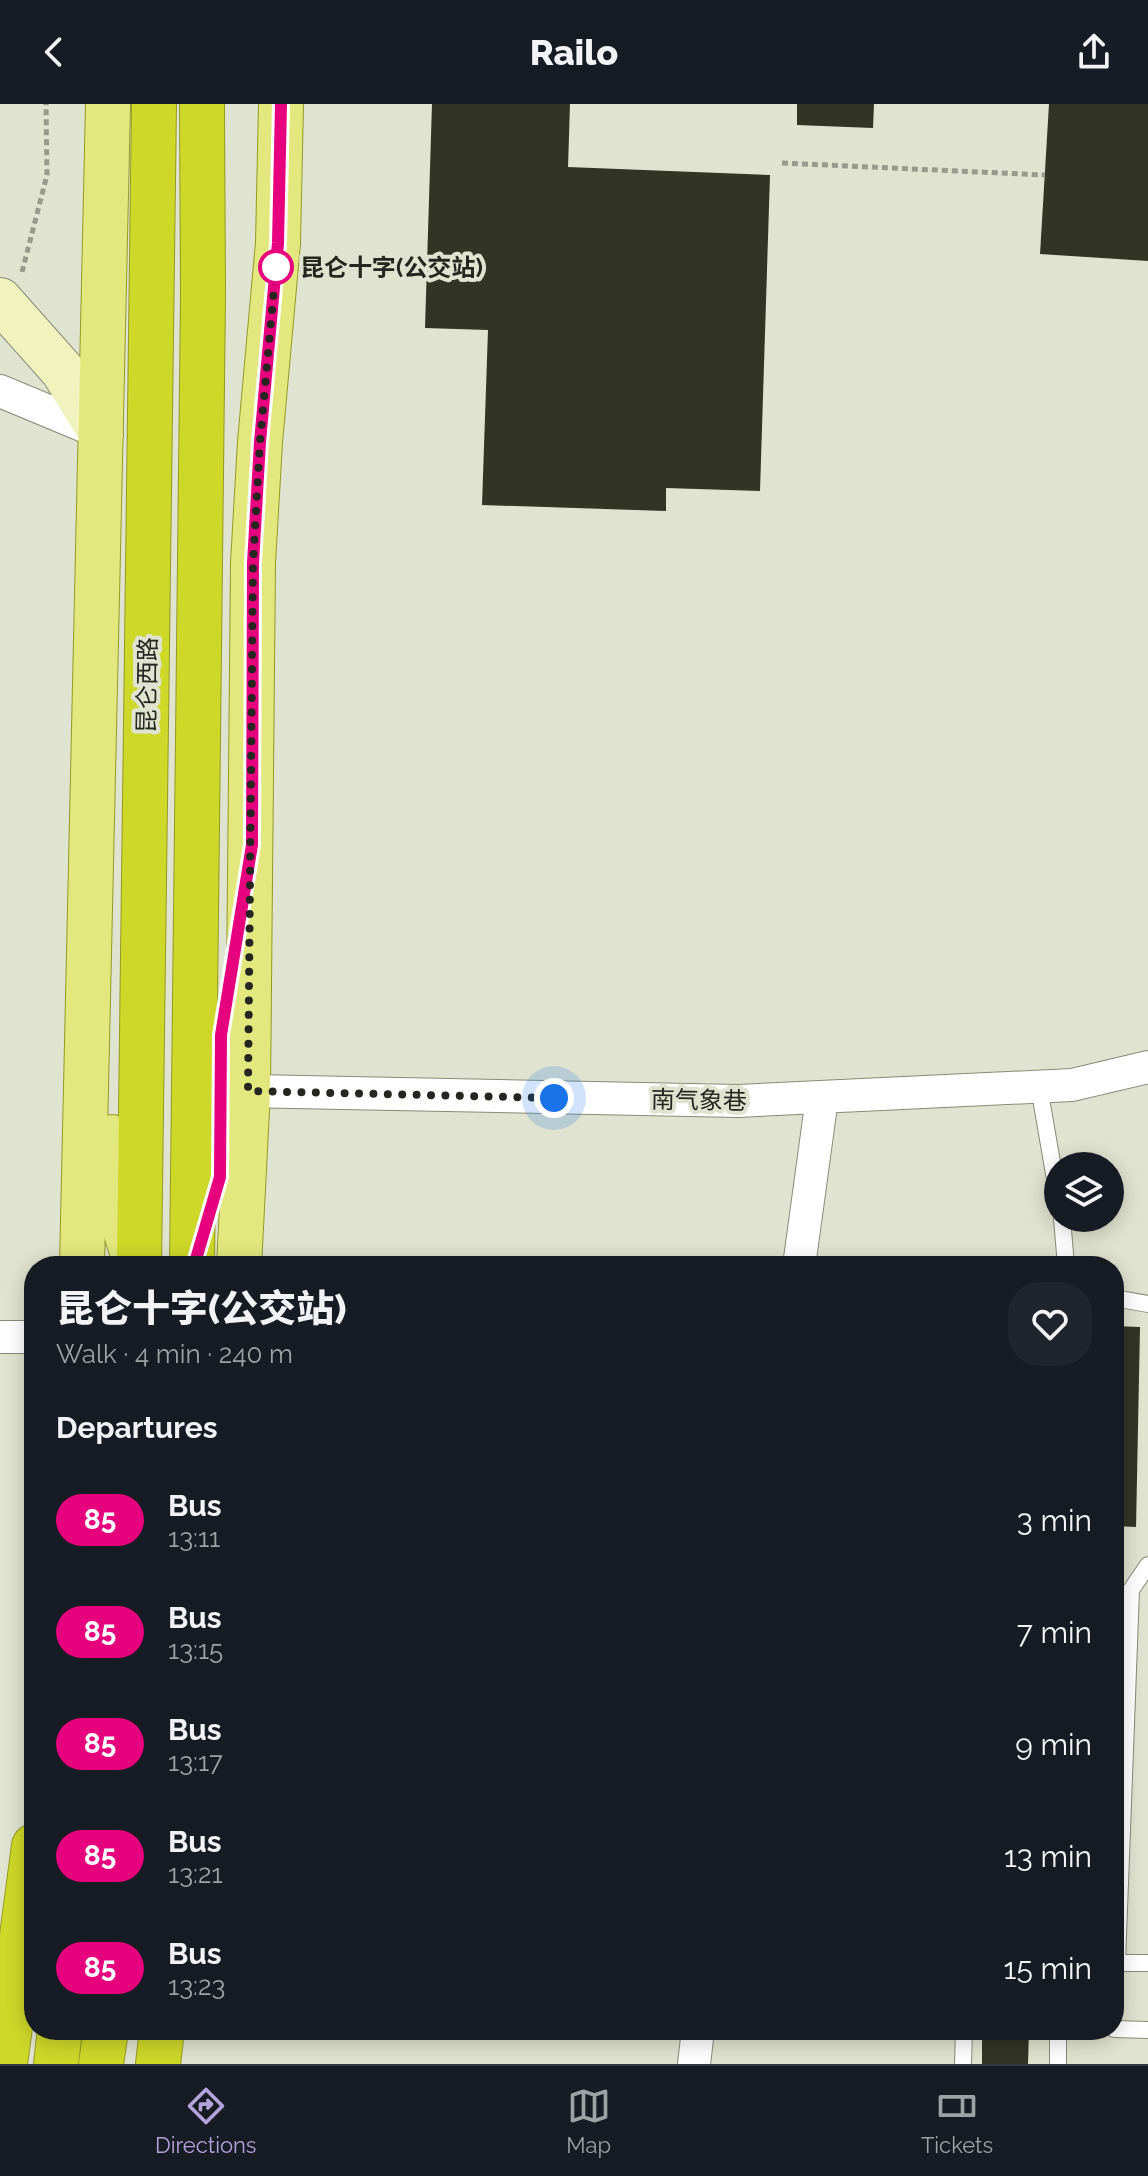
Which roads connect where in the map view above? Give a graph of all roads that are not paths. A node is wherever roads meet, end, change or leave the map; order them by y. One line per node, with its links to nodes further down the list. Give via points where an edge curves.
1 (108, 104): 9 (main road)
2 (154, 104): 20 (highway, 昆仑西路)
3 (202, 104): 6 (highway)
4 (219, 104): 6 (highway, via 219,217)
5 (281, 104): 10 (main road, via 278,243 253,563)
6 (203, 296): 21 (highway)
7 (7, 308): 9 (street, via 63,371)
8 (0, 391): 9 (street)
9 (101, 433): 11 (main road)
10 (252, 845): 14 (main road); 22 (main road, via 221,1035 220,1177)
11 (90, 941): 18 (main road); 19 (main road, via 111,1042 112,1189)
12 (1148, 1067): 13 (street, 南气象巷)
13 (1039, 1087): 15 (street, 南气象巷); 16 (lane)
14 (248, 1091): 15 (street, 南气象巷, via 738,1101); 23 (main road)
15 (822, 1098): 24 (street)
16 (1050, 1152)
17 (1063, 1232): 25 (lane)
18 (82, 1256)
19 (135, 1256)
20 (138, 1256)
21 (193, 1256)
22 (196, 1256)
23 (240, 1256)
24 (800, 1256)
25 (1065, 1256)
26 (1124, 1300): 27 (lane)
27 (1148, 1304)
28 (0, 1337): 29 (street)
29 (24, 1337)
30 (1148, 1565): 31 (lane, via 1131,1590)
31 (1124, 1764)
32 (24, 1921): 43 (highway)
33 (1124, 1963): 34 (lane)
34 (1148, 1963)
35 (1124, 2029): 36 (lane)
36 (1148, 2030)
37 (59, 2040): 44 (highway)
38 (105, 2040): 45 (highway)
39 (161, 2040): 46 (highway)
40 (697, 2040): 47 (street)
41 (964, 2040): 48 (lane)
42 (1058, 2040): 49 (lane)
43 (5, 2064)
44 (56, 2064)
45 (101, 2064)
46 (158, 2064)
47 (694, 2064)
48 (963, 2064)
49 (1058, 2064)

